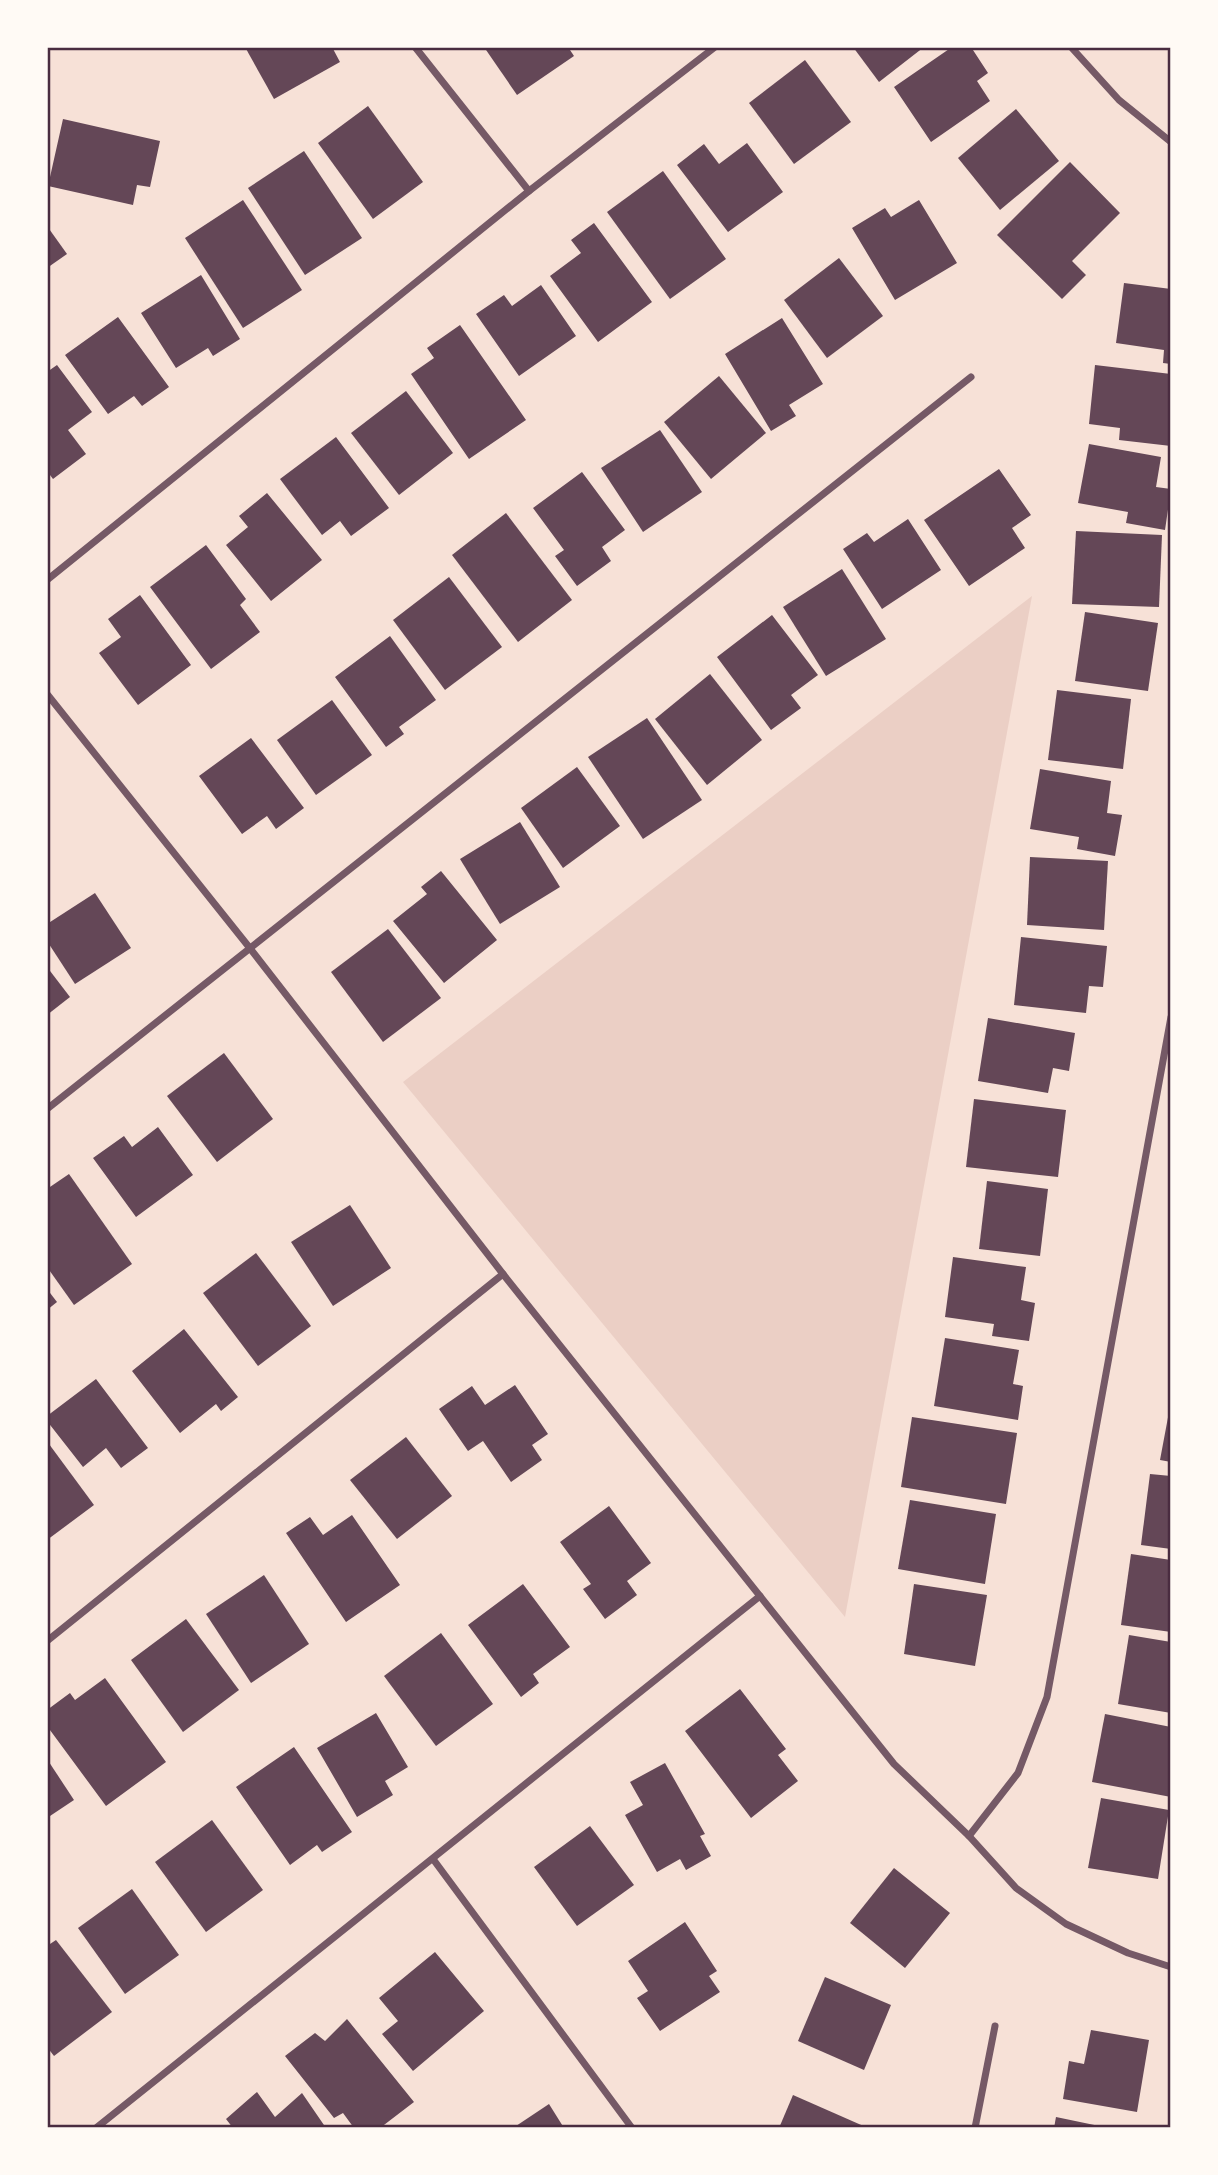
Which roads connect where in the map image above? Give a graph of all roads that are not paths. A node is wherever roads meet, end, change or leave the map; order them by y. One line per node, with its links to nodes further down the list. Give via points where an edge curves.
1 (415, 47): 5 (street)
2 (715, 47): 5 (street)
3 (1071, 47): 4 (street, via 1119,100)
4 (1171, 142)
5 (529, 191): 7 (street)
6 (971, 377): 9 (street)
7 (47, 580)
8 (47, 694): 9 (street)
9 (249, 947): 11 (street); 12 (street)
10 (1171, 1017): 15 (street, via 1047,1698 1017,1773)
11 (47, 1109)
12 (503, 1274): 13 (street); 14 (street)
13 (760, 1596): 15 (street, via 894,1764); 16 (street)
14 (47, 1641)
15 (969, 1836): 17 (street, via 1016,1888 1066,1924)
16 (433, 1859): 19 (street); 20 (street)
17 (1171, 1967)
18 (995, 2026): 21 (street)
19 (96, 2128)
20 (632, 2128)
21 (975, 2128)

